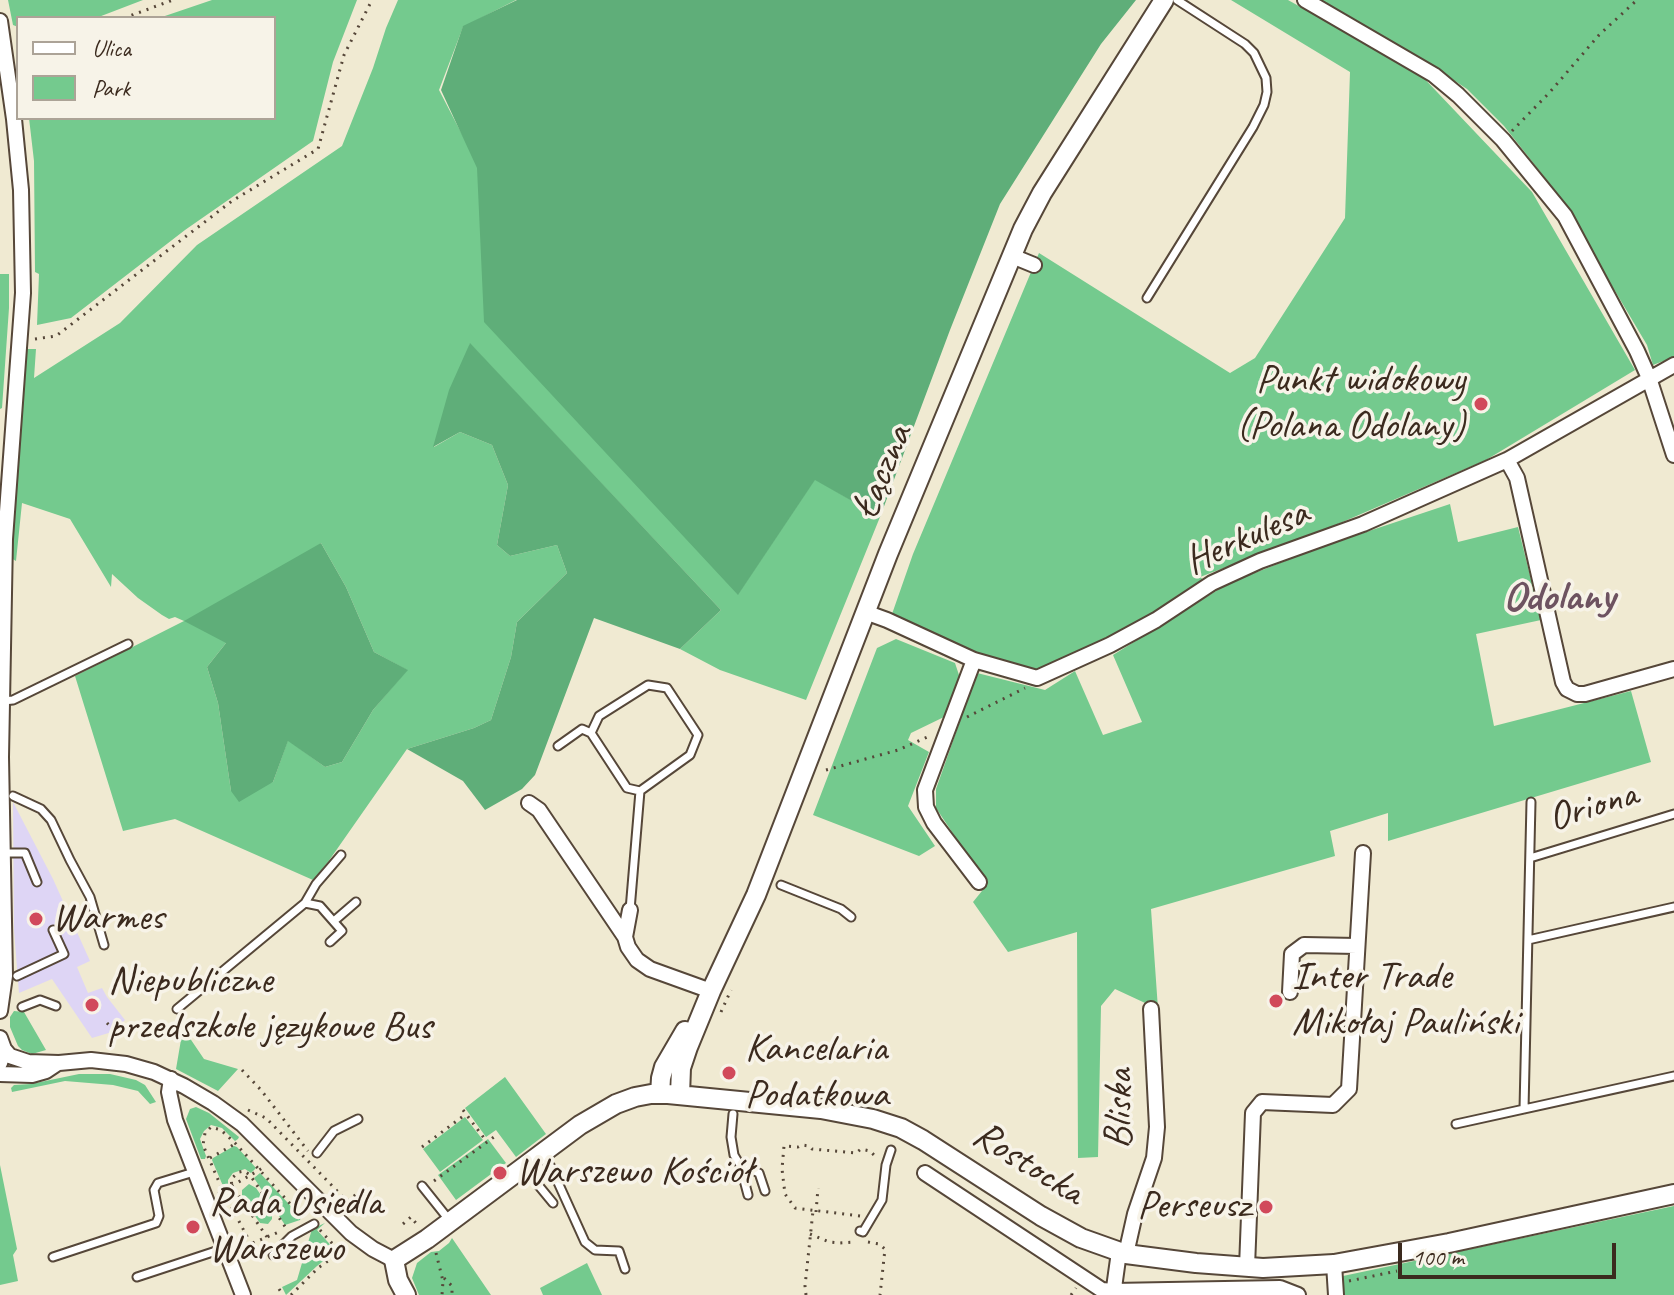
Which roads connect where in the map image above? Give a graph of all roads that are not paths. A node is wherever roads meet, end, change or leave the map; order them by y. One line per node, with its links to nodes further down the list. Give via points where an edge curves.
1 (1164, 0): 5 (street, Łączna, via 1042,193)
2 (1177, 0): 7 (lane, via 1254,53 1267,92 1253,127)
3 (1305, 0): 9 (street, via 1434,75 1503,140 1565,216)
4 (0, 21): 10 (street, via 21,190 23,293)
5 (1012, 256): 6 (street); 14 (street, Łączna)
6 (1034, 265)
7 (1147, 298)
8 (1674, 365): 9 (street, Herkulesa)
9 (1649, 378): 11 (street); 12 (street, Herkulesa)
10 (6, 445): 13 (street)
11 (1674, 455)
12 (1507, 460): 16 (street, Herkulesa, via 1212,583 1110,645 1037,678); 17 (street, via 1517,478 1567,689 1585,694)
13 (2, 575): 18 (street)
14 (865, 612): 16 (street, Herkulesa); 46 (street, Łączna, via 749,911)
15 (128, 644): 18 (lane)
16 (974, 660): 31 (street, via 925,790 934,823)
17 (1674, 669)
18 (2, 701): 26 (street)
19 (591, 733): 20 (lane, via 582,729); 21 (lane, via 627,788); 21 (lane, via 599,716 648,685 667,688 698,735 690,755)
20 (558, 746)
21 (640, 791): 36 (lane)
22 (13, 796): 43 (lane, via 47,814 90,897)
23 (1531, 802): 29 (lane, Oriona)
24 (529, 803): 40 (street, via 539,810)
25 (1674, 814): 29 (lane, Oriona)
26 (2, 853): 30 (lane, via 25,853); 52 (street, via 5,976)
27 (1363, 853): 44 (street)
28 (341, 855): 34 (lane)
29 (1530, 858): 41 (lane, Oriona)
30 (37, 882)
31 (979, 882)
32 (781, 885): 37 (lane)
33 (356, 902): 38 (lane)
34 (305, 903): 38 (lane, via 320,906); 50 (lane)
35 (1674, 907): 41 (lane)
36 (630, 910): 40 (street)
37 (851, 917)
38 (334, 921): 42 (lane, via 342,931)
39 (53, 930): 45 (lane, via 64,954)
40 (625, 937): 46 (street, via 644,965)
41 (1528, 940): 60 (lane, Oriona)
42 (330, 942)
43 (104, 945)
44 (1357, 946): 47 (street, via 1304,945 1292,954); 85 (street, via 1349,1089 1333,1105 1262,1102 1253,1113)
45 (17, 976)
46 (711, 991): 58 (street, Łączna, via 662,1071); 59 (street, Łączna, via 683,1061)
47 (1290, 992)
48 (56, 1006): 49 (lane, via 40,1000)
49 (22, 1007)
50 (177, 1009)
51 (1151, 1009): 80 (street, Bliska, via 1154,1158)
52 (0, 1011)
53 (1, 1050): 54 (street, via 19,1060)
54 (59, 1063): 55 (street, via 32,1075); 57 (street, via 118,1062)
55 (0, 1074)
56 (1674, 1076): 60 (lane)
57 (171, 1079): 69 (street, via 175,1120); 83 (street, via 235,1119 346,1228)
58 (660, 1094): 59 (street, Rostocka); 67 (street, Rostocka, via 607,1108)
59 (680, 1095): 80 (street, Rostocka, via 836,1111 890,1124 1069,1233)
60 (1524, 1109): 63 (lane)
61 (733, 1114): 66 (lane, via 732,1146)
62 (358, 1119): 65 (lane, via 334,1131)
63 (1456, 1124)
64 (890, 1153): 78 (lane, via 882,1200)
65 (315, 1155)
66 (740, 1165): 72 (lane, via 759,1173); 74 (lane)
67 (524, 1167): 75 (lane); 76 (street, Rostocka)
68 (551, 1167): 86 (lane, via 585,1242 595,1250 619,1251)
69 (197, 1168): 79 (street); 82 (lane, via 158,1183 156,1223)
70 (925, 1173): 89 (street)
71 (423, 1187): 76 (lane)
72 (765, 1191)
73 (1674, 1194): 84 (street, Rostocka)
74 (748, 1195)
75 (553, 1203)
76 (450, 1221): 83 (street, Rostocka)
77 (313, 1225): 81 (lane)
78 (860, 1231)
79 (230, 1249): 87 (lane); 90 (street)
80 (1122, 1253): 85 (street, Rostocka); 89 (street, Bliska)
81 (273, 1255)
82 (53, 1257)
83 (394, 1260): 91 (street)
84 (1334, 1264): 85 (street, Rostocka); 88 (street)
85 (1247, 1267)
86 (625, 1269)
87 (137, 1277)
88 (1338, 1287)
89 (1113, 1293): 92 (street, via 1280,1288)
90 (243, 1295)
91 (406, 1295)
92 (1298, 1295)

